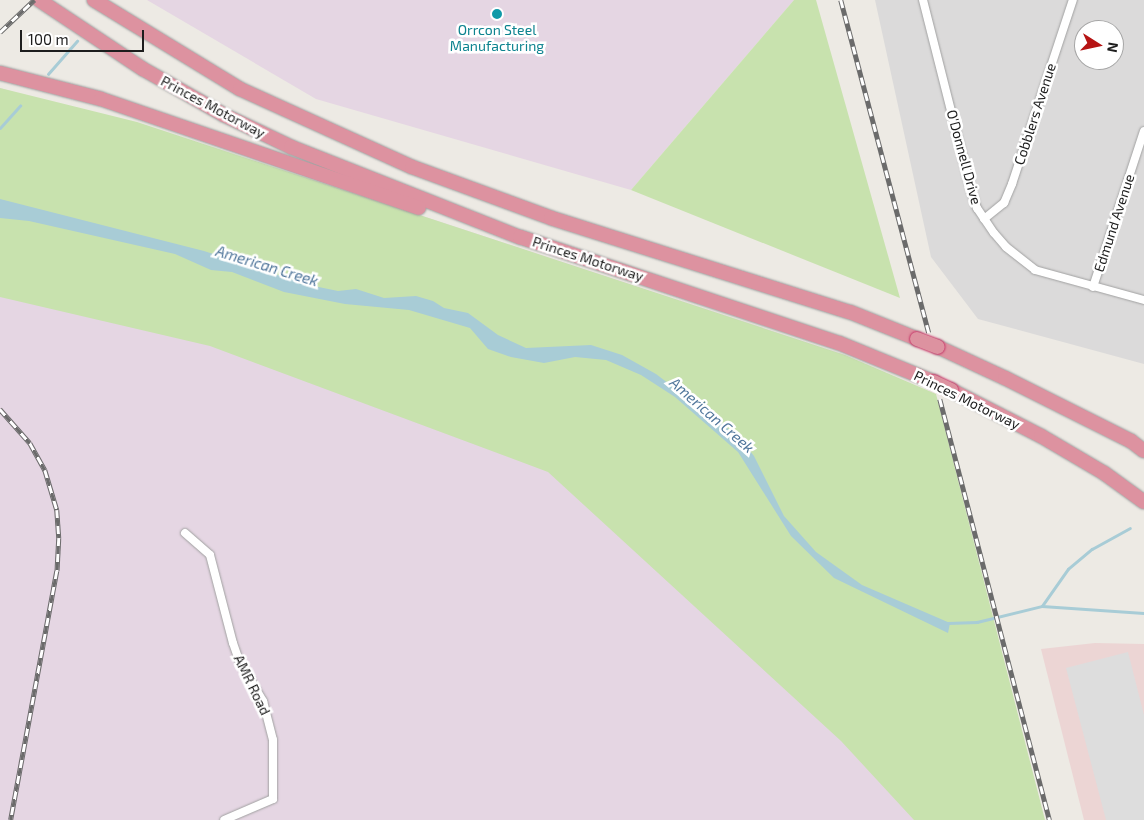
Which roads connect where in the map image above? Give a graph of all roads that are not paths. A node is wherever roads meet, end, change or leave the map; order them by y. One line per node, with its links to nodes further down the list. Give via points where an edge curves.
1 (39, 0): 8 (highway, Princes Motorway, via 143,69 249,127 390,187)
2 (94, 0): 11 (highway, Princes Motorway, bridge, via 240,89 412,167 551,218 850,312 938,347 1022,386 1132,441)
3 (924, 0): 7 (street, O'Donnell Drive, via 972,193)
4 (1070, 1): 7 (street, Cobblers Avenue, via 1010,190 1004,203)
5 (0, 73): 8 (highway, via 101,99 442,216)
6 (1144, 131): 9 (street, Edmund Avenue)
7 (984, 220): 9 (street, O'Donnell Drive, via 1006,247 1035,270)
8 (520, 237): 12 (highway, Princes Motorway, bridge, via 839,343 934,382 1041,436 1104,473)
9 (1093, 287): 10 (street, O'Donnell Drive)
10 (1144, 300)
11 (1144, 451)
12 (1144, 502)
13 (185, 533): 14 (street, AMR Road, via 210,555 232,643 263,701 273,740 273,799)
14 (224, 820)

